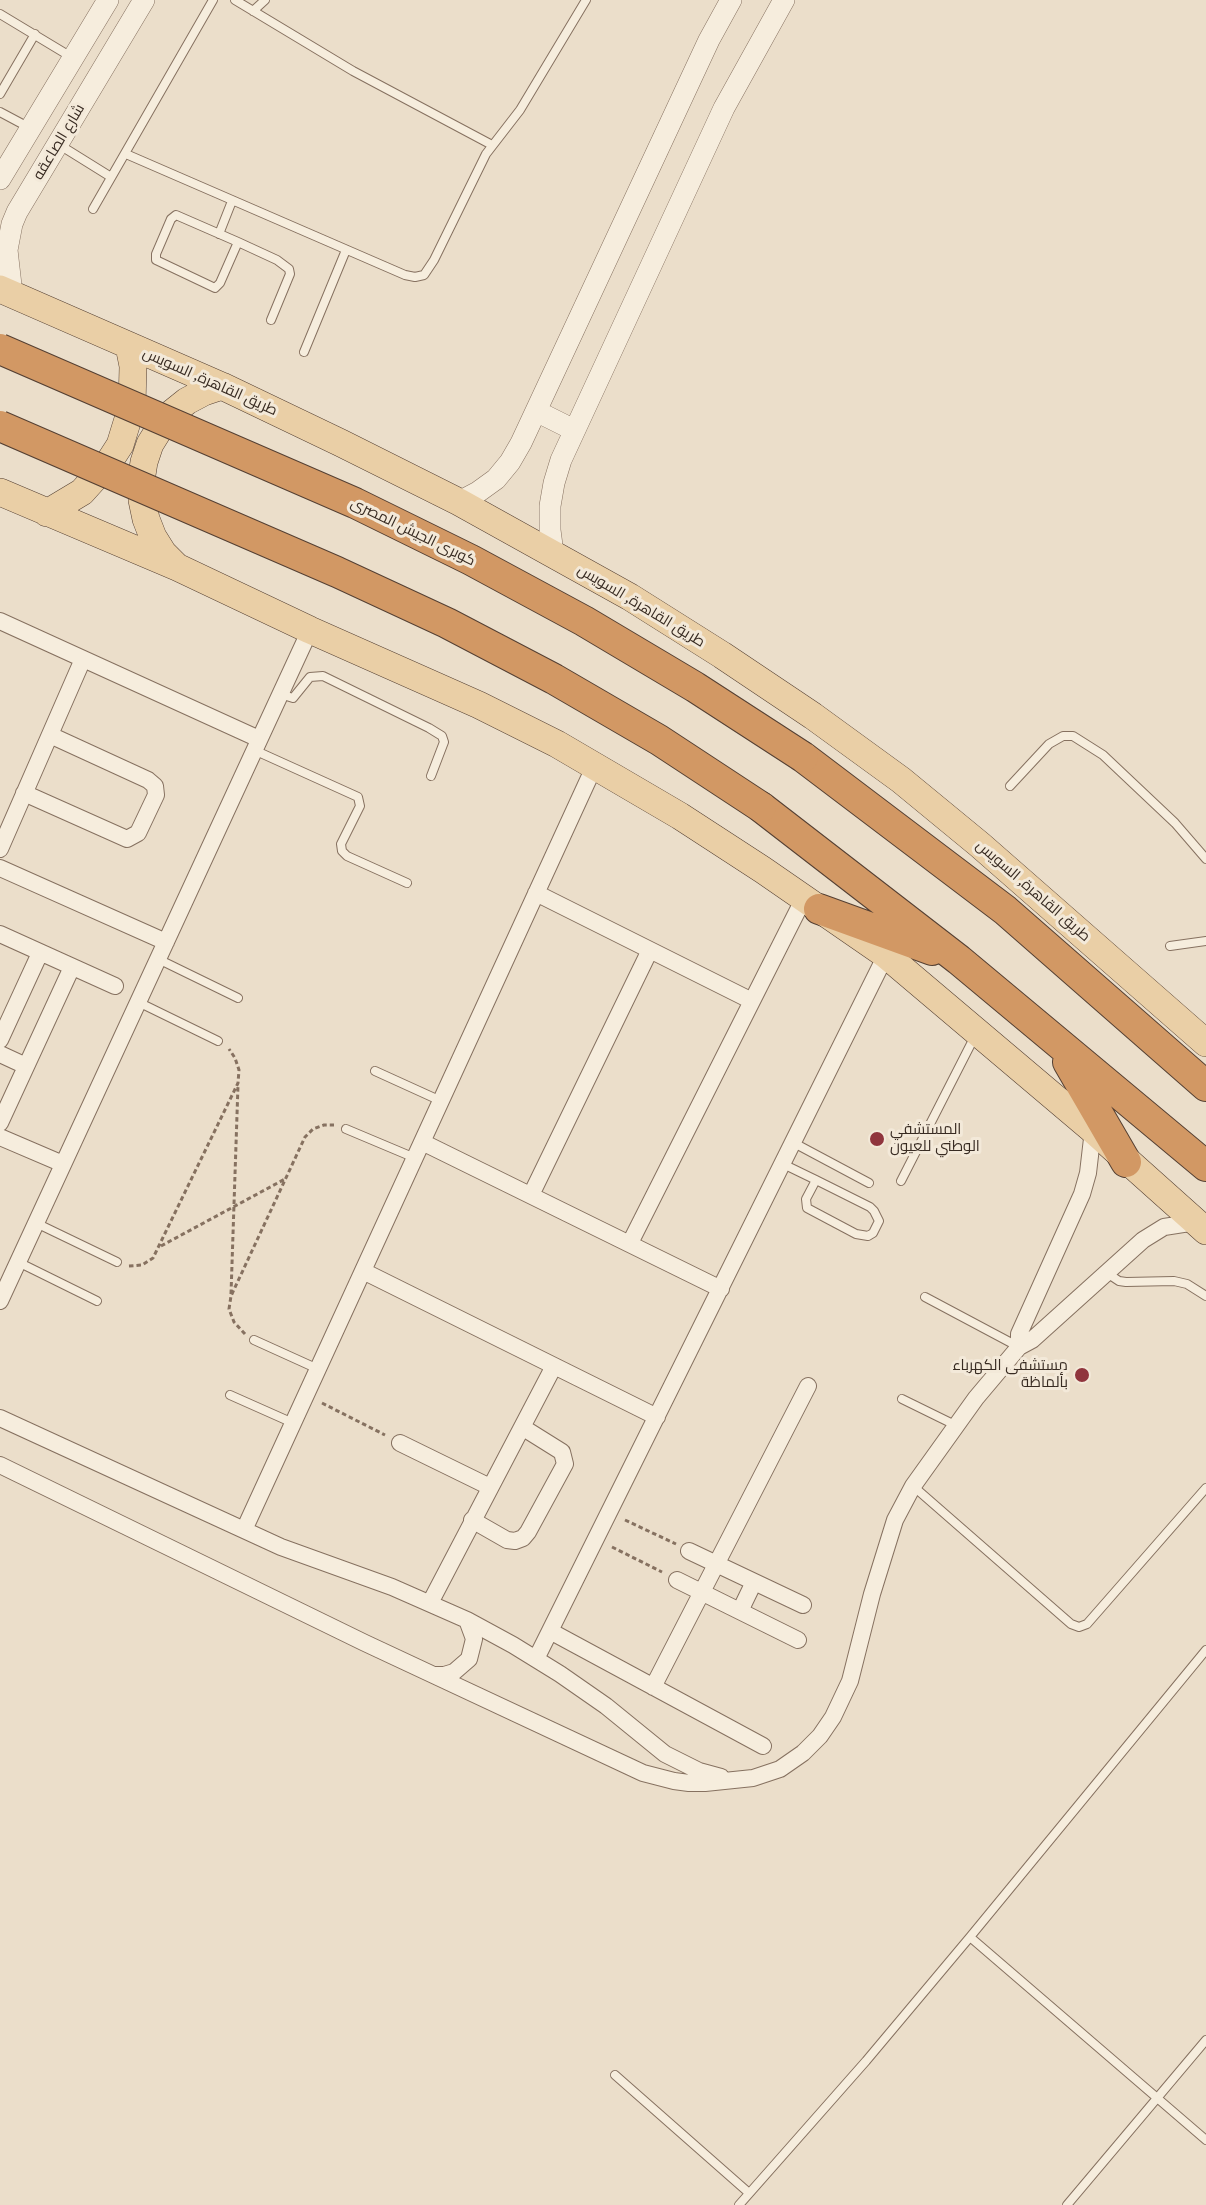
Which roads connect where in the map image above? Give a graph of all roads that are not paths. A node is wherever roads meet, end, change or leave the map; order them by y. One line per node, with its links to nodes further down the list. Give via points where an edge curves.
1 (108, 0): 12 (street, شارع الصاعقه)
2 (144, 0): 16 (street, شارع الصاعقه)
3 (213, 0): 18 (lane)
4 (235, 0): 9 (lane)
5 (265, 0): 9 (lane)
6 (586, 0): 17 (lane, via 520,110)
7 (731, 0): 32 (street)
8 (784, 0): 34 (street, via 724,108)
9 (253, 11): 17 (lane, via 353,71)
10 (0, 14): 11 (lane)
11 (34, 34): 12 (lane); 13 (lane)
12 (73, 58): 15 (street, شارع الصاعقه)
13 (0, 94)
14 (0, 112): 15 (lane)
15 (31, 128): 16 (street); 20 (street, شارع الصاعقه)
16 (58, 144): 19 (lane); 26 (street, شارع الصاعقه, via 12,224)
17 (492, 145): 25 (lane, via 424,275 405,275)
18 (126, 154): 19 (lane); 21 (lane)
19 (111, 177): 22 (lane)
20 (0, 179)
21 (232, 201): 23 (lane); 25 (lane)
22 (93, 209)
23 (219, 234): 24 (lane); 24 (lane, via 174,215 156,260 215,288)
24 (238, 242): 27 (lane, via 289,269 288,281)
25 (346, 250): 30 (lane)
26 (6, 291): 28 (main road, طريق القاهرة, السويس)
27 (271, 320)
28 (129, 346): 31 (main road, طريق القاهرة, السويس); 37 (main road, via 132,406 120,445 82,492)
29 (0, 349): 78 (highway, كوبرى الجيش المصرى, bridge, via 355,503 471,560 685,681 803,757 1005,910)
30 (304, 352)
31 (222, 386): 36 (main road, طريق القاهرة, السويس); 39 (main road, via 187,401 172,413 150,444 144,462 141,481 146,519 153,537)
32 (536, 411): 34 (street); 36 (street, via 510,462 496,479)
33 (0, 426): 64 (highway, bridge, via 337,572 554,679 761,807)
34 (574, 430): 38 (street, via 554,483 550,506)
35 (0, 492): 37 (main road)
36 (459, 502): 38 (main road, طريق القاهرة, السويس)
37 (47, 513): 39 (main road)
38 (553, 553): 73 (main road, طريق القاهرة, السويس, via 722,655 901,780)
39 (177, 567): 41 (main road)
40 (0, 621): 42 (street)
41 (310, 630): 43 (street); 46 (main road, via 489,709)
42 (83, 659): 44 (street); 45 (street)
43 (280, 694): 45 (street); 47 (lane, via 293,698 310,677 322,675 429,728 442,736 444,742)
44 (50, 735): 49 (street); 49 (street, via 148,780 155,786 156,795 138,833 127,839)
45 (257, 744): 53 (lane, via 358,797 360,806 341,844 342,851); 58 (street)
46 (595, 765): 54 (street); 55 (main road, via 689,821)
47 (431, 776)
48 (1010, 786): 51 (lane, via 1049,744 1063,736 1073,736 1103,755 1175,823)
49 (24, 794): 50 (street)
50 (2, 839)
51 (1206, 860)
52 (0, 868): 58 (street)
53 (407, 883)
54 (536, 893): 60 (street); 79 (street)
55 (811, 903): 62 (main road); 64 (highway); 68 (street)
56 (0, 934): 61 (street)
57 (1206, 941): 59 (lane)
58 (166, 942): 63 (street)
59 (1170, 946)
60 (650, 950): 68 (street); 94 (street)
61 (40, 952): 65 (street); 71 (street)
62 (886, 956): 70 (main road); 85 (street)
63 (158, 959): 67 (lane); 69 (street)
64 (959, 960): 74 (highway)
65 (72, 967): 66 (street); 76 (street)
66 (115, 986)
67 (238, 998)
68 (753, 1001): 97 (street)
69 (138, 1002): 72 (lane); 88 (street)
70 (978, 1032): 82 (main road); 92 (lane)
71 (0, 1040)
72 (218, 1041)
73 (1206, 1043)
74 (1057, 1044): 87 (highway); 90 (highway)
75 (0, 1054): 76 (street)
76 (26, 1066): 80 (street)
77 (375, 1071): 79 (lane)
78 (1206, 1086)
79 (441, 1101): 84 (street)
80 (0, 1123)
81 (346, 1129): 86 (lane)
82 (1093, 1130): 87 (main road); 108 (street, via 1082,1194 1019,1334)
83 (0, 1137): 88 (street)
84 (422, 1142): 86 (street); 94 (street)
85 (794, 1143): 89 (street); 93 (lane)
86 (415, 1158): 100 (street)
87 (1126, 1162): 96 (main road)
88 (63, 1164): 95 (street)
89 (783, 1164): 91 (lane); 102 (street)
90 (1206, 1166)
91 (816, 1180): 91 (lane, via 874,1211 879,1221 873,1233 856,1234 807,1208 806,1199)
92 (901, 1181)
93 (869, 1183)
94 (531, 1195): 97 (street)
95 (36, 1223): 98 (street); 99 (lane)
96 (1201, 1227): 101 (street, via 1174,1224 1153,1233)
97 (630, 1243): 102 (street)
98 (18, 1262): 105 (street); 106 (lane)
99 (117, 1262)
100 (363, 1271): 109 (street); 110 (street)
101 (1107, 1273): 103 (lane, via 1126,1282 1187,1284); 108 (street, via 1032,1340)
102 (721, 1289): 114 (street)
103 (1206, 1296)
104 (925, 1297): 108 (lane)
105 (0, 1301)
106 (97, 1301)
107 (254, 1340): 110 (lane)
108 (1018, 1347): 117 (street)
109 (554, 1366): 114 (street); 118 (street)
110 (318, 1369): 116 (street)
111 (808, 1386): 127 (street)
112 (230, 1395): 116 (lane)
113 (902, 1399): 117 (lane)
114 (657, 1417): 135 (street)
115 (0, 1418): 125 (street)
116 (293, 1423): 125 (street)
117 (955, 1425): 121 (street)
118 (522, 1427): 122 (street); 124 (street, via 562,1452 565,1464 523,1538 507,1540)
119 (400, 1443): 122 (street)
120 (0, 1465): 139 (street)
121 (913, 1486): 123 (lane, via 1079,1627 1087,1624); 142 (street, via 892,1528 850,1681 833,1717 803,1753 780,1769)
122 (490, 1487): 124 (street)
123 (1206, 1488)
124 (472, 1521): 131 (street)
125 (244, 1530): 131 (street)
126 (689, 1551): 127 (street)
127 (716, 1564): 129 (street); 130 (street)
128 (677, 1580): 130 (street)
129 (754, 1582): 132 (street); 133 (street)
130 (702, 1592): 133 (street); 140 (street)
131 (430, 1603): 134 (street)
132 (803, 1605)
133 (740, 1611): 136 (street)
134 (467, 1620): 138 (street); 139 (street, via 474,1639 469,1659 454,1672)
135 (550, 1631): 138 (street); 140 (street)
136 (798, 1640)
137 (1206, 1650): 143 (lane)
138 (536, 1659): 142 (street, via 673,1758 699,1771)
139 (434, 1676): 142 (street, via 643,1773 689,1782)
140 (653, 1687): 141 (street)
141 (763, 1746)
142 (736, 1779)
143 (970, 1937): 146 (lane); 148 (lane)
144 (1206, 2040): 146 (lane)
145 (615, 2076): 148 (lane)
146 (1157, 2098): 147 (lane); 150 (lane)
147 (1206, 2140)
148 (749, 2193): 149 (lane)
149 (739, 2205)
150 (1067, 2205)

